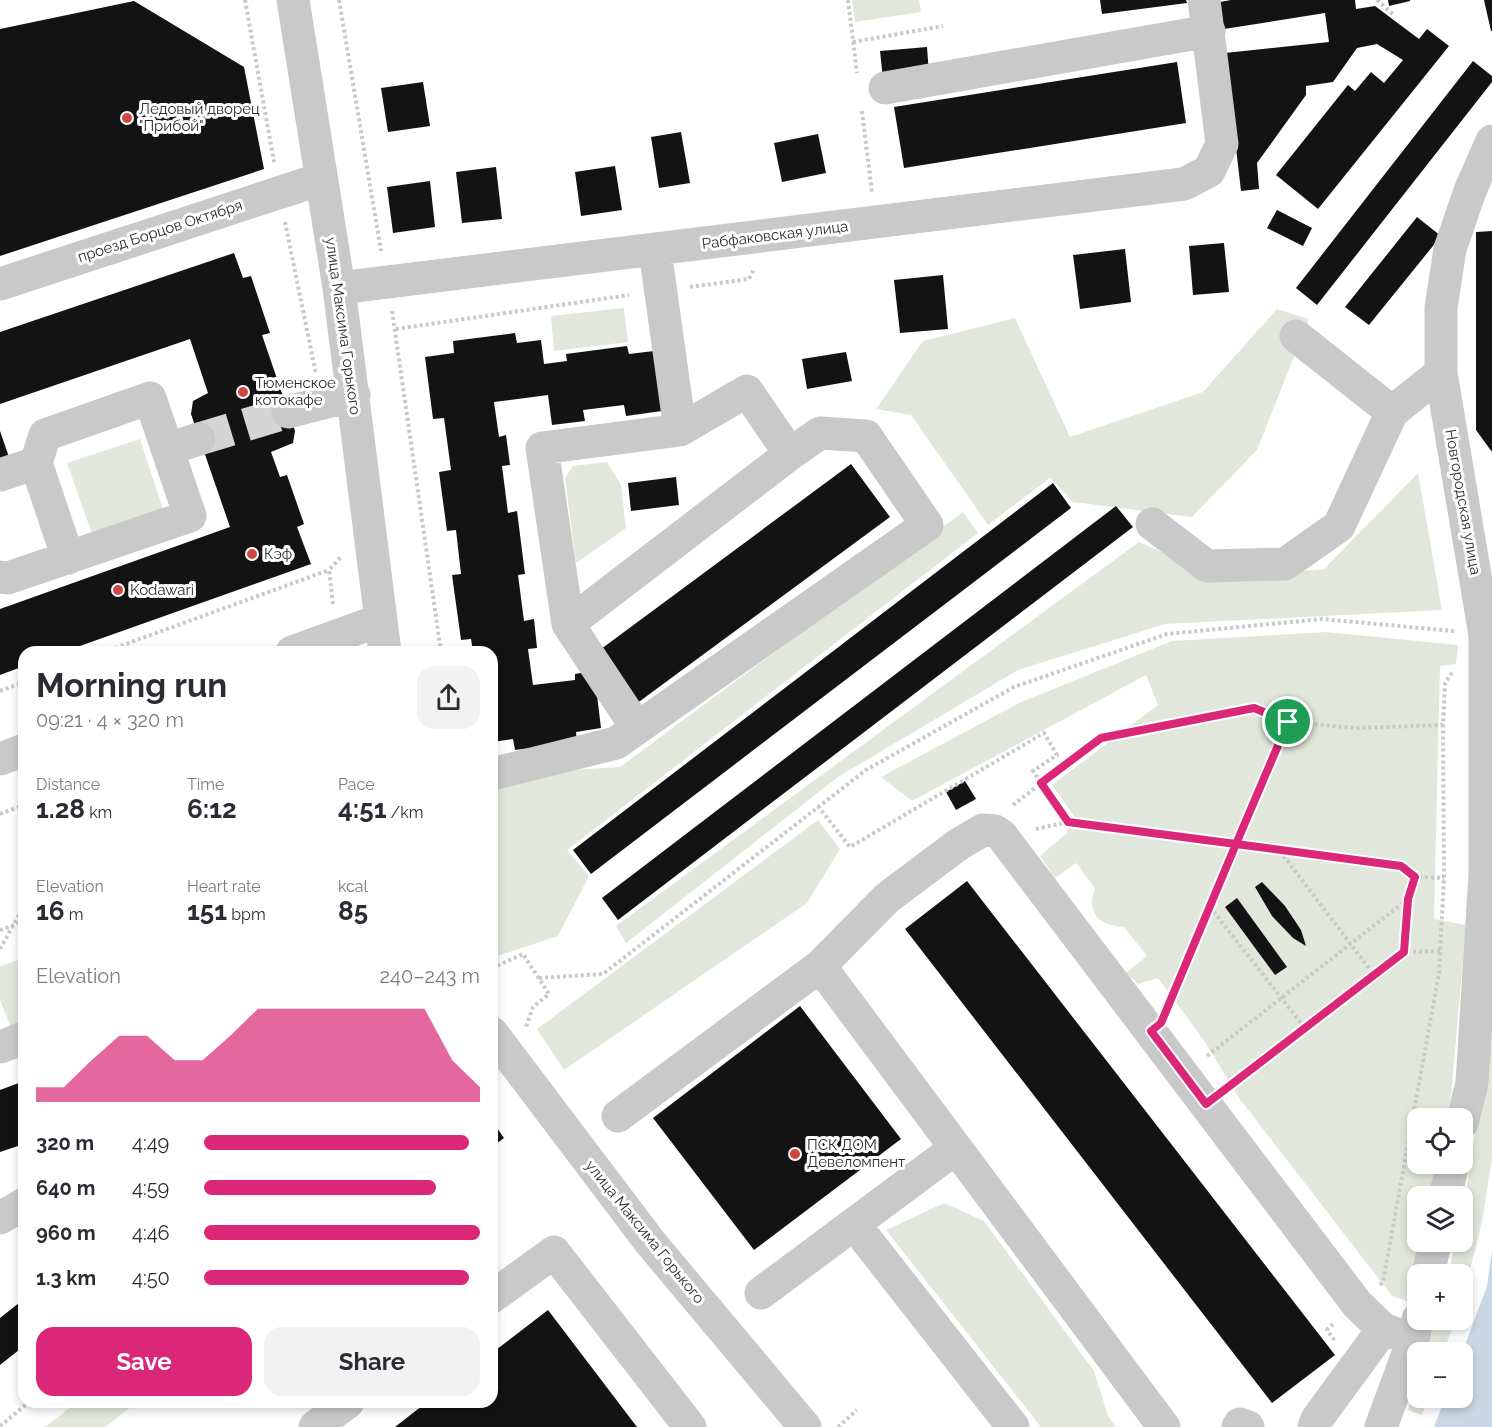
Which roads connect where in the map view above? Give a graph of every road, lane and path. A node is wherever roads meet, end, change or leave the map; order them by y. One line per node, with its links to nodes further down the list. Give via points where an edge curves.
1 (245, 0): 12 (path)
2 (293, 0): 11 (street, улица Максима Горького)
3 (339, 0): 14 (path)
4 (1377, 0): 6 (path)
5 (1206, 16): 9 (street); 13 (street, Рабфаковская улица, via 1222,144 1209,171 1184,184)
6 (1395, 16)
7 (943, 26): 8 (path)
8 (854, 42)
9 (885, 88)
10 (1492, 141): 18 (street, Новгородская улица, via 1450,249 1441,309)
11 (321, 179): 12 (street, проезд Борцов Октября); 16 (street, улица Максима Горького)
12 (279, 192): 15 (street, проезд Борцов Октября); 20 (path)
13 (656, 250): 14 (street, Рабфаковская улица); 23 (street)
14 (387, 283): 16 (street, Рабфаковская улица); 42 (path)
15 (0, 284)
16 (339, 288): 19 (street, улица Максима Горького)
17 (1296, 336): 22 (street)
18 (1441, 373): 22 (street); 32 (street, Новгородская улица)
19 (354, 395): 20 (street); 35 (street, улица Максима Горького)
20 (321, 403): 21 (street)
21 (288, 412)
22 (1392, 412): 29 (street, via 1339,526 1285,564 1207,566)
23 (680, 430): 26 (street, via 747,391); 36 (street, via 542,448)
24 (199, 439): 25 (street)
25 (167, 449): 27 (street, via 150,398 45,435); 31 (street, via 190,516)
26 (790, 454): 36 (street); 49 (street, via 820,433 866,436 927,525)
27 (36, 463): 28 (street); 31 (street)
28 (0, 475)
29 (1152, 524)
30 (346, 552): 33 (path)
31 (69, 558): 34 (street, via 8,578)
32 (1484, 568): 37 (street, Новгородская улица)
33 (329, 570): 38 (path); 39 (path)
34 (0, 577)
35 (381, 620): 38 (street); 41 (street, улица Максима Горького)
36 (568, 624): 49 (street)
37 (1485, 635): 54 (path, via 1322,619 1167,634 1014,687 866,770); 81 (street, Новгородская улица, via 1485,874 1472,1083)
38 (338, 636): 40 (street)
39 (120, 646)
40 (309, 646)
41 (385, 646)
42 (440, 646)
43 (1455, 668): 47 (path, via 1445,683)
44 (18, 684): 45 (path)
45 (0, 691)
46 (1288, 722): 47 (path, via 1356,728); 53 (path, via 1254,708 1101,738); 57 (path)
47 (1443, 725): 48 (path); 60 (path)
48 (1419, 726)
49 (637, 728): 52 (street, via 616,743)
50 (18, 752): 51 (street)
51 (0, 759)
52 (498, 772)
53 (1041, 783): 54 (path, via 1033,771 1057,755 1044,733 850,847); 57 (path, via 1068,822)
54 (818, 806): 70 (path, via 603,974 540,978 523,954)
55 (18, 807): 56 (path)
56 (0, 813)
57 (1236, 844): 58 (path); 62 (path)
58 (1280, 850): 59 (path, via 1401,866); 66 (path)
59 (1415, 877): 60 (path); 61 (path)
60 (1444, 878): 68 (path)
61 (1408, 899): 66 (path); 69 (path)
62 (1210, 906): 73 (path); 75 (path, via 1161,1023)
63 (18, 920): 64 (path)
64 (16, 924): 65 (path); 67 (path)
65 (0, 930)
66 (1351, 944): 72 (path); 73 (path)
67 (0, 950)
68 (1441, 951): 69 (path); 89 (path, via 1383,1282)
69 (1404, 952): 72 (path)
70 (498, 965)
71 (820, 966): 75 (street, via 886,898 959,844 983,830 995,831); 82 (street); 83 (street)
72 (1374, 975): 74 (path)
73 (1281, 998): 74 (path); 79 (path)
74 (1305, 1028): 80 (path)
75 (1151, 1031): 79 (street)
76 (18, 1040): 78 (street)
77 (498, 1041): 95 (street, улица Максима Горького)
78 (0, 1047)
79 (1183, 1074): 80 (street)
80 (1206, 1104): 89 (street)
81 (1466, 1108)
82 (618, 1116)
83 (956, 1148): 86 (street); 101 (street)
84 (18, 1208): 85 (street)
85 (0, 1218)
86 (854, 1224): 88 (street); 100 (street)
87 (498, 1293): 98 (street, via 554,1252)
88 (761, 1293)
89 (1357, 1304): 90 (street); 91 (path, via 1327,1330)
90 (1404, 1329): 104 (street, via 1317,1419); 105 (street)
91 (1338, 1346)
92 (22, 1408): 96 (path)
93 (340, 1408): 97 (street)
94 (857, 1410): 99 (path)
95 (793, 1423)
96 (0, 1426)
97 (315, 1427)
98 (690, 1427)
99 (838, 1427)
100 (1013, 1427)
101 (1164, 1427)
102 (1238, 1427): 103 (street)
103 (1248, 1427)
104 (1314, 1427)
105 (1381, 1427)

